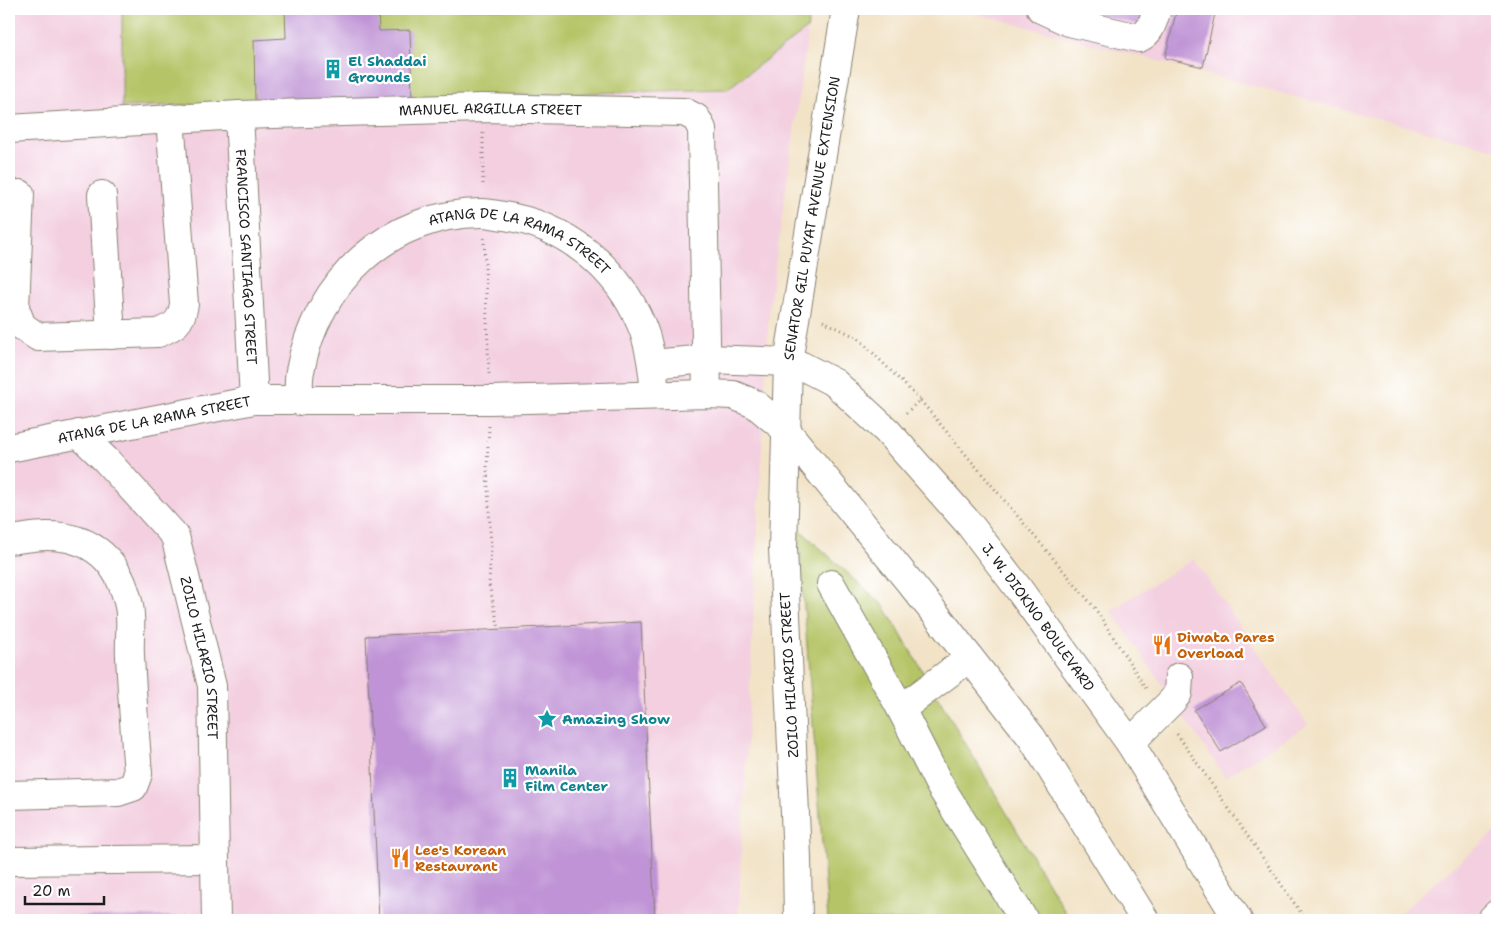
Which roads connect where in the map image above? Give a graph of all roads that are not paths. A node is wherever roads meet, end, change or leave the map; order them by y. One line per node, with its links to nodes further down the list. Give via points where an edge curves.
1 (846, 9): 11 (street, SENATOR GIL PUYAT AVENUE EXTENSION)
2 (1157, 9): 3 (street, via 1146,35 1139,38 1069,22)
3 (1048, 10)
4 (239, 115): 5 (street, MANUEL ARGILLA STREET); 10 (street, MANUEL ARGILLA STREET, via 482,108 684,112 696,118 702,129); 15 (street, FRANCISCO SANTIAGO STREET)
5 (170, 118): 6 (street, MANUEL ARGILLA STREET); 9 (street, via 184,304 182,316 173,327 158,333)
6 (9, 129)
7 (20, 194): 9 (street, via 15,308 22,326 38,337)
8 (102, 195): 9 (street)
9 (111, 335)
10 (707, 359): 11 (street); 12 (street); 13 (street, MANUEL ARGILLA STREET)
11 (788, 362): 17 (street, SENATOR GIL PUYAT AVENUE EXTENSION); 25 (street, J. W. DIOKNO BOULEVARD, via 835,383 887,431 970,525)
12 (652, 364): 14 (street, ATANG DE LA RAMA STREET); 16 (street, ATANG DE LA RAMA STREET, via 642,324 622,288 595,258 562,234 524,219 483,213 451,215 420,223 390,237 364,255 341,278 323,306 310,336 300,372)
13 (707, 394): 14 (street, ATANG DE LA RAMA STREET); 17 (street, ATANG DE LA RAMA STREET, via 733,395 754,404)
14 (655, 395): 16 (street, ATANG DE LA RAMA STREET)
15 (254, 400): 16 (street, ATANG DE LA RAMA STREET); 18 (street, ATANG DE LA RAMA STREET)
16 (299, 401)
17 (785, 429): 22 (street); 31 (street, ZOILO HILARIO STREET, via 783,549)
18 (80, 434): 19 (street, ATANG DE LA RAMA STREET); 27 (street, ZOILO HILARIO STREET, via 175,536 212,686)
19 (9, 448)
20 (9, 540): 26 (street, via 48,536 84,543 98,550 120,576 129,607 138,774 133,787 118,792)
21 (831, 584): 24 (street)
22 (970, 658): 24 (street); 33 (street, via 1032,738)
23 (1179, 677): 25 (street, via 1178,693)
24 (901, 709): 32 (street, via 939,784)
25 (1130, 742): 34 (street, J. W. DIOKNO BOULEVARD)
26 (9, 795)
27 (214, 859): 28 (street); 30 (street, ZOILO HILARIO STREET)
28 (9, 861)
29 (1497, 914): 35 (street)
30 (216, 920)
31 (798, 920)
32 (1024, 920)
33 (1145, 920)
34 (1238, 920)
35 (1492, 920)

